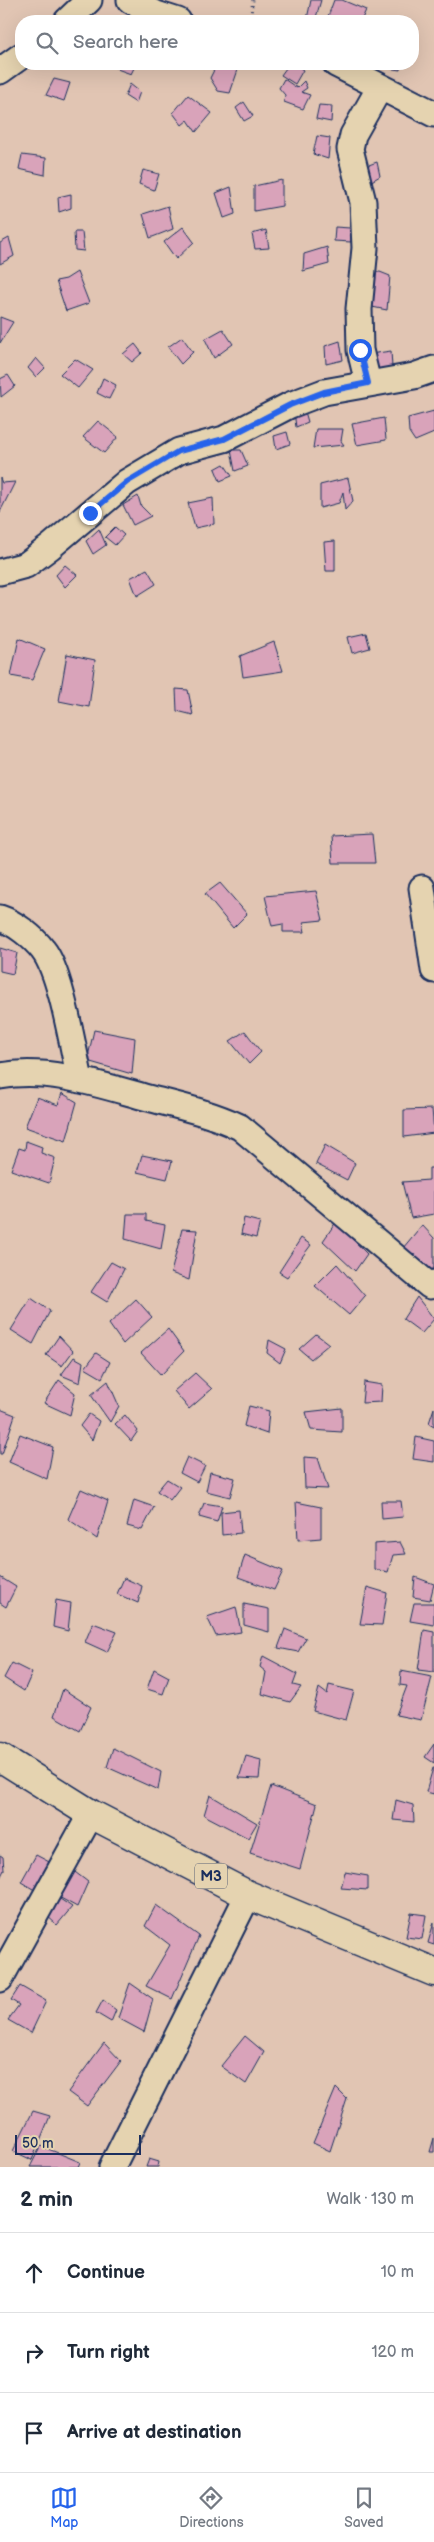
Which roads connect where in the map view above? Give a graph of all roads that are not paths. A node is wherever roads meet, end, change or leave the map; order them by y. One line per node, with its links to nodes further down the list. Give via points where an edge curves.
1 (89, 0): 3 (street)
2 (130, 0): 4 (street)
3 (73, 15)
4 (159, 15)
5 (15, 60): 7 (street)
6 (347, 70): 8 (street)
7 (0, 71)
8 (380, 87): 9 (street); 11 (street, via 353,135 350,150 363,202 365,248 359,309 360,342)
9 (434, 114)
10 (434, 369): 11 (street, via 414,376)
11 (368, 383): 12 (street, via 324,392 290,405 224,439 179,451 127,482 26,565)
12 (0, 572)
13 (422, 888): 15 (street)
14 (0, 918): 17 (street, via 21,930 44,951 58,984)
15 (434, 970)
16 (0, 1076): 17 (street, via 41,1074)
17 (80, 1080): 18 (street, via 204,1113 240,1127)
18 (433, 1286)
19 (0, 1757): 20 (main road, M3)
20 (91, 1814): 21 (main road, M3); 23 (street)
21 (248, 1895): 22 (main road, M3); 24 (street)
22 (434, 1972)
23 (0, 1979)
24 (112, 2167)

